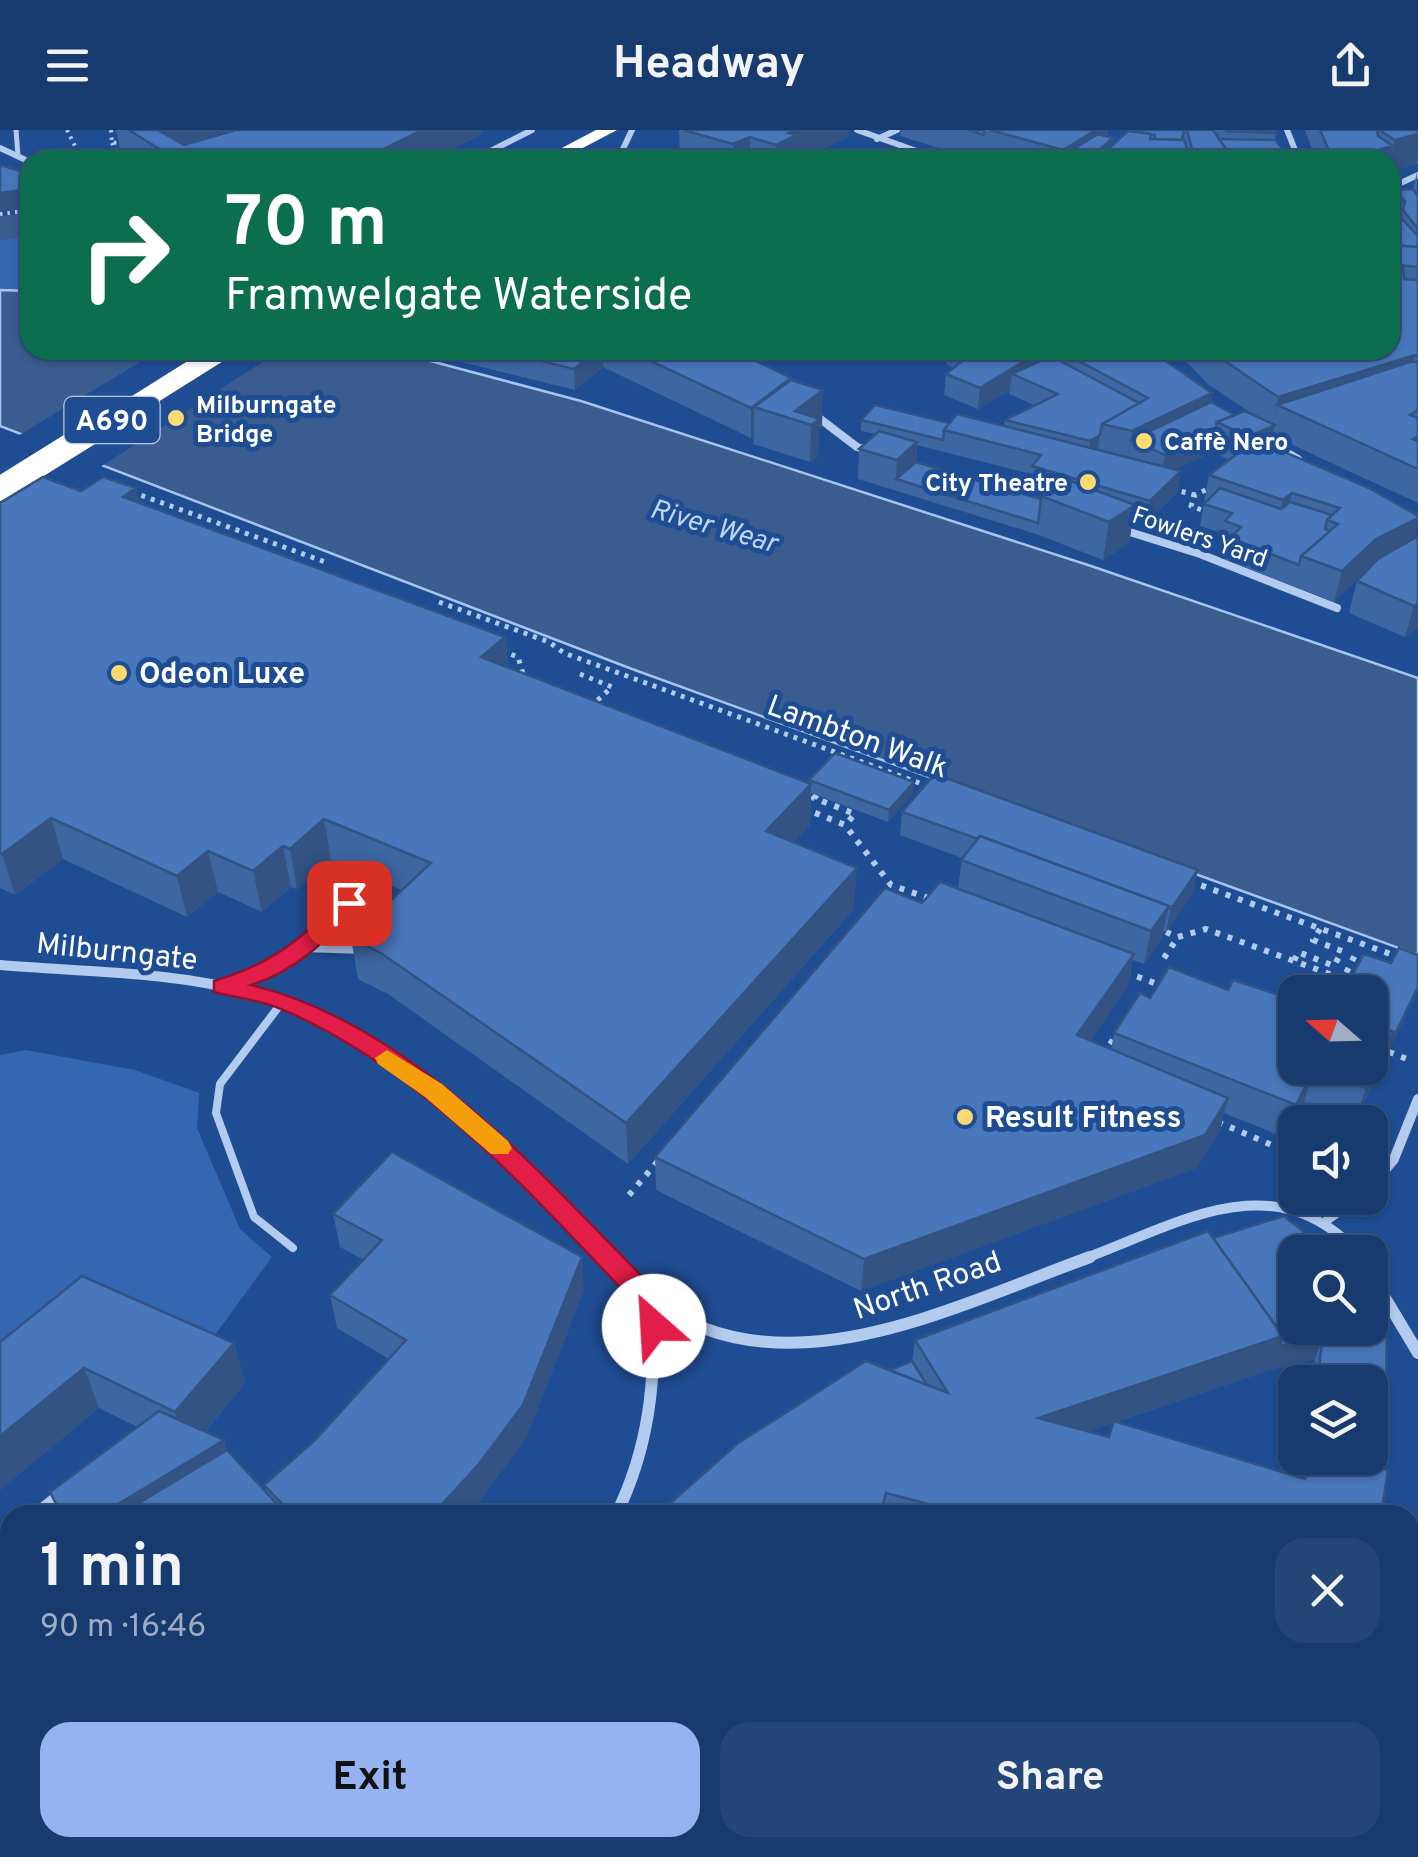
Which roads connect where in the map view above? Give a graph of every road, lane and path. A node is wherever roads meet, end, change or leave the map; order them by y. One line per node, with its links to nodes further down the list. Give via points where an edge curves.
1 (16, 130): 15 (lane)
2 (111, 130): 9 (path)
3 (532, 130): 12 (street)
4 (610, 130): 13 (highway)
5 (858, 130): 7 (street)
6 (898, 130): 7 (street)
7 (877, 139): 14 (street)
8 (131, 140): 9 (path)
9 (112, 143): 11 (path)
10 (0, 148): 15 (street)
11 (115, 150)
12 (493, 150)
13 (569, 150)
14 (911, 150)
15 (18, 156)
16 (1400, 193): 17 (street)
17 (1404, 194)
18 (207, 360): 25 (highway, A690, bridge)
19 (796, 404): 21 (street)
20 (1256, 435): 22 (street)
21 (876, 452)
22 (1301, 461)
23 (1224, 481): 27 (path)
24 (1159, 485): 27 (path)
25 (0, 489)
26 (124, 489): 30 (path)
27 (1195, 496): 28 (path, via 1191,506 1208,512)
28 (1200, 520)
29 (1115, 528): 32 (street, Fowlers Yard)
30 (328, 563)
31 (439, 602): 37 (path, Lambton Walk)
32 (1336, 608)
33 (500, 650): 35 (path, via 518,657)
34 (580, 674): 36 (path, via 612,687)
35 (526, 686)
36 (586, 711)
37 (951, 794)
38 (817, 795): 40 (path, via 855,814)
39 (792, 804): 40 (path)
40 (845, 825): 43 (path)
41 (1172, 875): 46 (path)
42 (371, 880): 49 (street)
43 (891, 884): 44 (path); 45 (path)
44 (879, 900)
45 (946, 905)
46 (1320, 929): 52 (path, via 1314,940 1342,951 1334,966 1298,952); 53 (path)
47 (1166, 932): 48 (path)
48 (1178, 937): 51 (path); 52 (path, via 1206,929)
49 (306, 948): 50 (lane); 57 (street, via 266,973)
50 (371, 950)
51 (1164, 958)
52 (1294, 961): 55 (path, via 1343,979 1355,955)
53 (1418, 964)
54 (0, 965): 57 (street, Milburngate)
55 (1382, 965)
56 (1112, 968): 58 (path)
57 (222, 986): 59 (street, Milburngate)
58 (1182, 988)
59 (283, 1001): 73 (lane, via 220,1084 216,1113 254,1217); 75 (street, Milburngate, via 359,1039 434,1090)
60 (1123, 1024): 63 (path)
61 (1389, 1052): 62 (path)
62 (1418, 1063)
63 (1093, 1069)
64 (1418, 1099): 68 (street)
65 (1213, 1120): 66 (path)
66 (1278, 1147)
67 (667, 1150): 69 (path)
68 (1388, 1166)
69 (629, 1195)
70 (1334, 1215): 71 (street)
71 (1328, 1219): 72 (street); 75 (street, North Road, via 1257,1203 1215,1211 847,1341 720,1331)
72 (1342, 1235)
73 (293, 1248)
74 (1388, 1304): 76 (street)
75 (654, 1305): 79 (street, via 650,1432)
76 (1418, 1354)
77 (76, 1480): 78 (lane)
78 (45, 1505)
79 (621, 1505)

